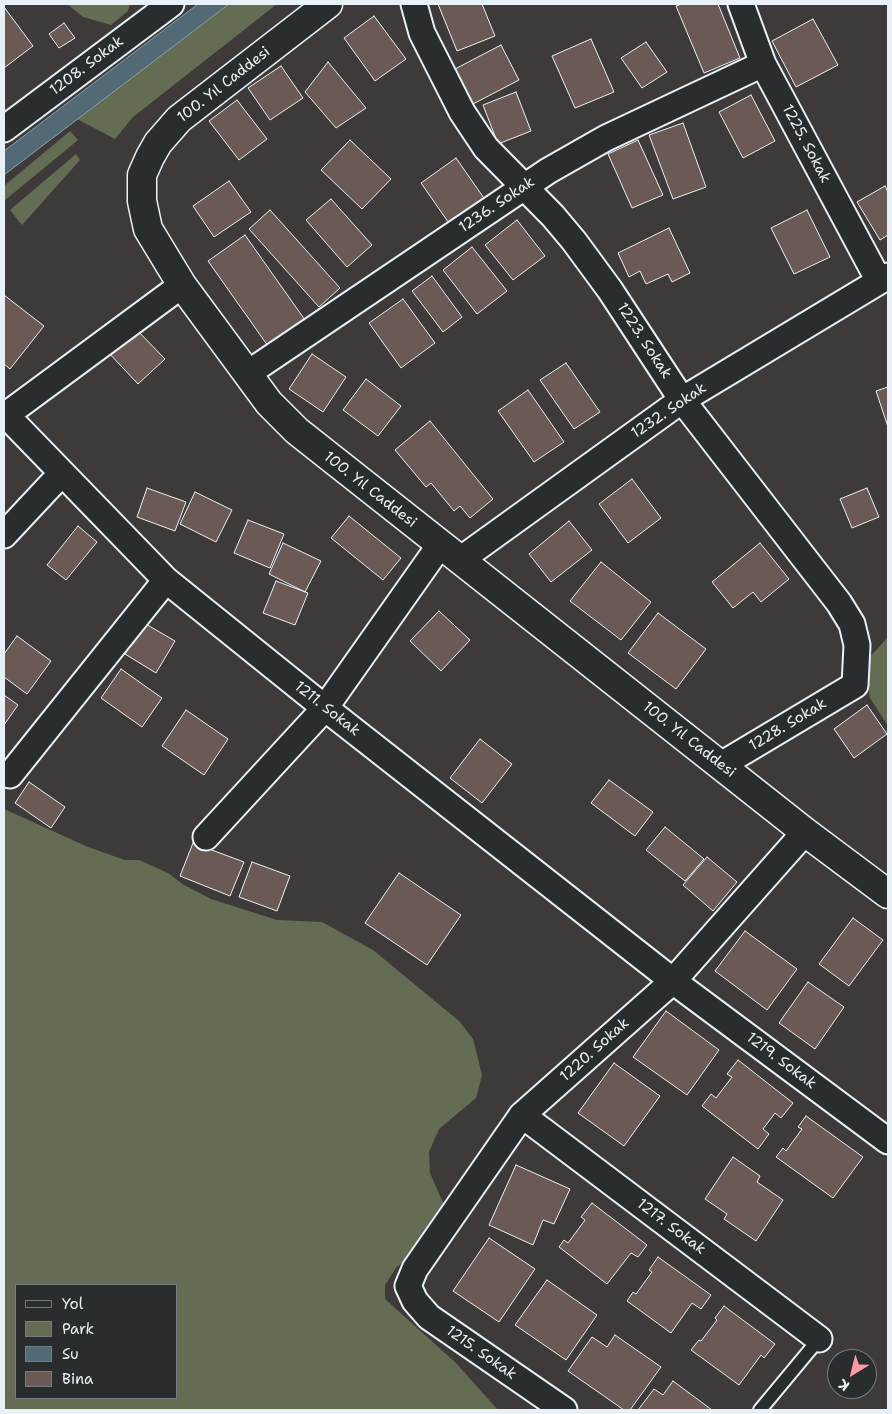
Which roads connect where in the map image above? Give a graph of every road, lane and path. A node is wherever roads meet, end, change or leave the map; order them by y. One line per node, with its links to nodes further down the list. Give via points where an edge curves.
1 (171, 4): 6 (street, 1208. Sokak)
2 (328, 4): 9 (street, 100. Yıl Caddesi, via 179,119 150,157 142,175 142,201 148,229)
3 (414, 4): 7 (street, 1223. Sokak, via 422,33 462,112 486,148)
4 (741, 4): 5 (street, 1225. Sokak)
5 (763, 64): 7 (street, 1236. Sokak, via 606,138); 8 (street, 1225. Sokak)
6 (4, 129)
7 (523, 188): 10 (street, 1236. Sokak); 11 (street, 1223. Sokak, via 574,241)
8 (884, 279): 11 (street, 1232. Sokak)
9 (182, 285): 10 (street, 100. Yıl Caddesi); 12 (street)
10 (247, 374): 15 (street, 100. Yıl Caddesi, via 296,431)
11 (682, 400): 15 (street, 1232. Sokak); 17 (street, 1223. Sokak, via 852,624 857,645)
12 (5, 414): 13 (street, 1211. Sokak)
13 (62, 474): 14 (street); 16 (street, 1211. Sokak)
14 (4, 535)
15 (450, 553): 18 (street, 1232. Sokak); 19 (street, 100. Yıl Caddesi)
16 (166, 580): 18 (street, 1211. Sokak); 20 (street)
17 (856, 685): 19 (street, 1228. Sokak)
18 (325, 708): 22 (street, 1232. Sokak); 24 (street, 1211. Sokak)
19 (721, 765): 21 (street, 100. Yıl Caddesi)
20 (10, 775)
21 (805, 832): 23 (street, 100. Yıl Caddesi); 24 (street, 1220. Sokak)
22 (206, 836)
23 (888, 894)
24 (673, 981): 25 (street, 1220. Sokak); 26 (street, 1219. Sokak)
25 (522, 1115): 27 (street, 1220. Sokak, via 416,1269); 28 (street, 1217. Sokak)
26 (888, 1141)
27 (408, 1286): 29 (street, 1215. Sokak, via 415,1301 429,1316)
28 (819, 1339): 30 (lane)
29 (564, 1410)
30 (760, 1410)

